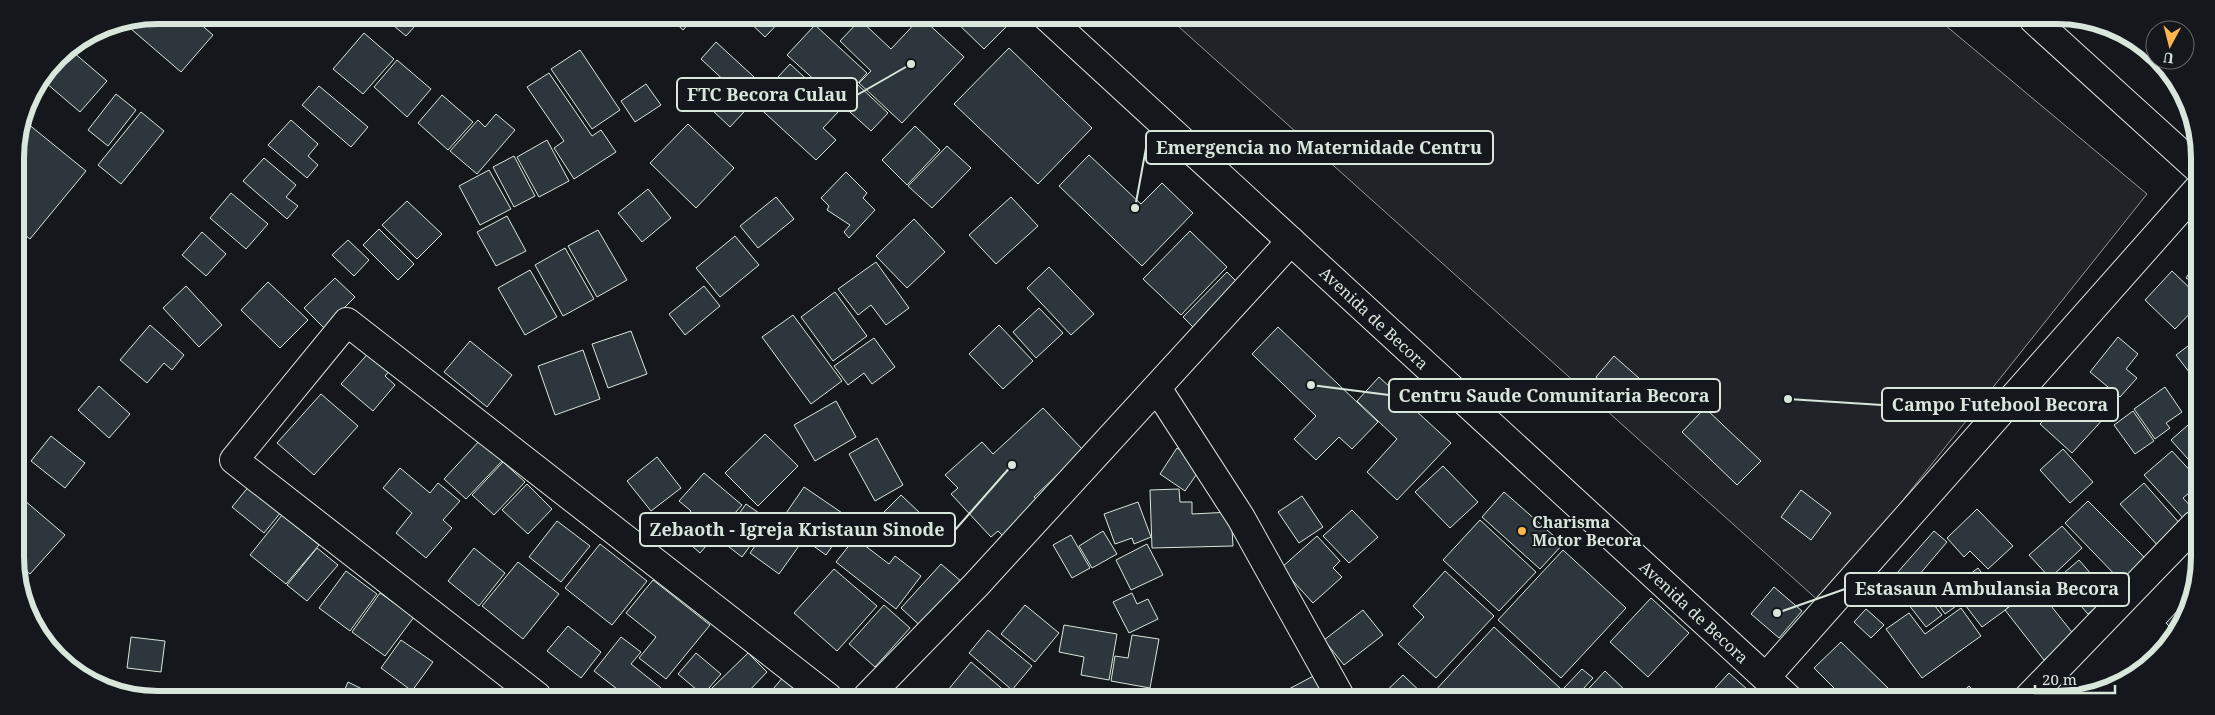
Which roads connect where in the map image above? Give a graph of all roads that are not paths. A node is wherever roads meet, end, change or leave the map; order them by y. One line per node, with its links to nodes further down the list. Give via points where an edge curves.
1 (1056, 24): 5 (street, Avenida de Becora)
2 (2038, 24): 3 (street)
3 (2191, 163)
4 (2191, 197): 8 (street)
5 (1291, 241): 6 (street); 8 (street, Avenida de Becora)
6 (1157, 388): 11 (street, via 976,585); 12 (street, via 1241,518)
7 (2191, 529): 14 (street)
8 (1766, 677): 13 (street, Avenida de Becora)
9 (531, 691): 10 (street, via 234,460 347,322)
10 (820, 691)
11 (873, 691)
12 (1337, 691)
13 (1781, 691)
14 (2035, 691)

